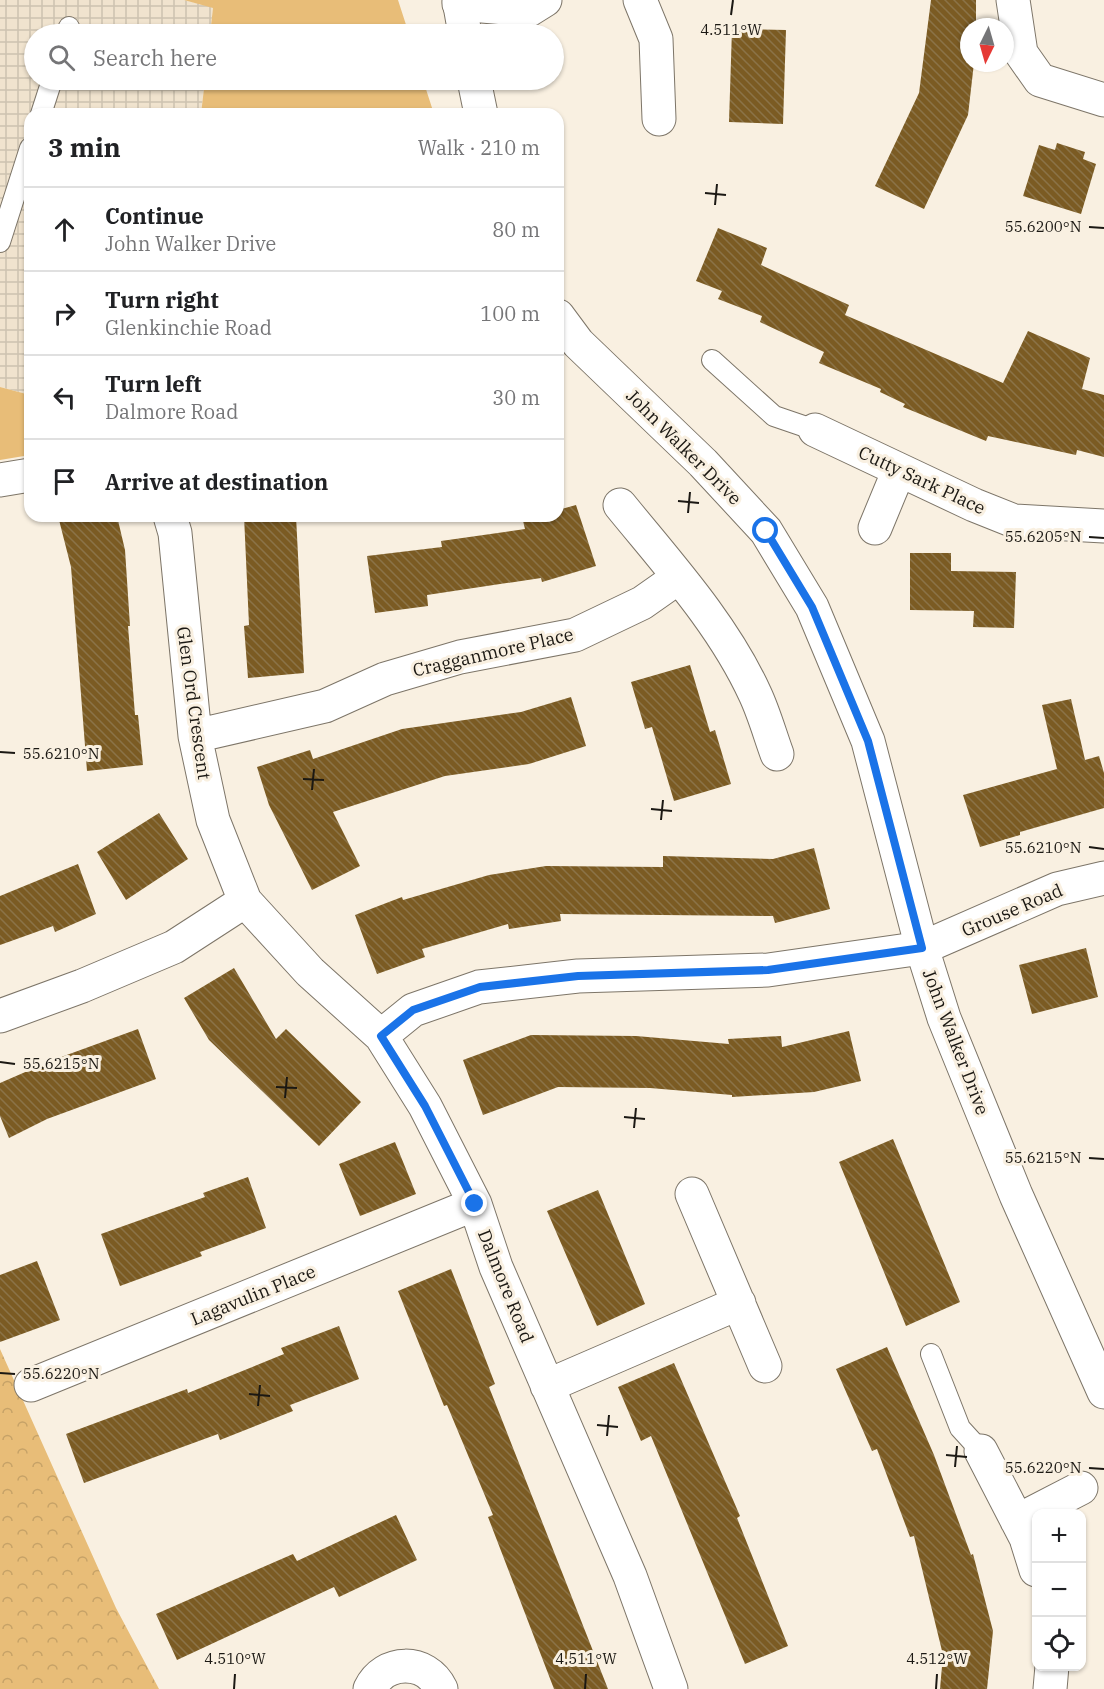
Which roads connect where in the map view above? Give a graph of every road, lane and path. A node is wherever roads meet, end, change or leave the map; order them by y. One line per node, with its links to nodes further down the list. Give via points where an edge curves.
1 (545, 0): 4 (street, via 529,10)
2 (640, 0): 10 (street, via 656,39)
3 (1013, 0): 7 (street, via 1021,53 1040,80)
4 (461, 13)
5 (49, 90): 8 (lane)
6 (476, 90): 9 (street)
7 (1104, 100)
8 (43, 108)
9 (480, 108)
10 (659, 119)
11 (24, 167): 12 (lane)
12 (0, 242)
13 (564, 323): 28 (street, John Walker Drive, via 578,343 703,463 766,531 812,607 868,741)
14 (712, 360): 15 (lane, via 774,416)
15 (815, 430): 16 (street, Cutty Sark Place)
16 (899, 470): 21 (street, Cutty Sark Place, via 1014,521); 22 (street)
17 (24, 476): 18 (street)
18 (0, 480)
19 (620, 505): 23 (street)
20 (172, 522): 24 (street, Glen Ord Crescent)
21 (1104, 526)
22 (875, 528)
23 (679, 577): 24 (street, Cragganmore Place, via 642,603 575,635 460,657 385,679 325,706); 25 (street, via 756,694)
24 (195, 736): 27 (street, Glen Ord Crescent, via 213,820)
25 (777, 754)
26 (1104, 878): 28 (street, Grouse Road, via 1057,889)
27 (245, 901): 29 (street, via 174,947); 30 (street, Dalmore Road, via 310,972)
28 (922, 948): 30 (street, Grouse Road, via 768,970 578,976 480,987 413,1010); 38 (street, John Walker Drive, via 957,1052)
29 (0, 1016)
30 (381, 1036): 32 (street, Dalmore Road, via 425,1106)
31 (692, 1194): 33 (street)
32 (475, 1204): 36 (street, Lagavulin Place); 37 (street, Dalmore Road, via 496,1267)
33 (739, 1303): 35 (street); 37 (street)
34 (931, 1354): 39 (lane, via 960,1428)
35 (765, 1366)
36 (31, 1385)
37 (548, 1386): 46 (street, Dalmore Road, via 630,1576)
38 (1104, 1392)
39 (981, 1450): 41 (street)
40 (1081, 1488): 41 (street)
41 (1017, 1521): 42 (street)
42 (1033, 1563)
43 (1052, 1671): 47 (street)
44 (370, 1689): 45 (street, via 383,1672 410,1665 433,1676)
45 (441, 1689)
46 (671, 1689)
47 (1050, 1689)

